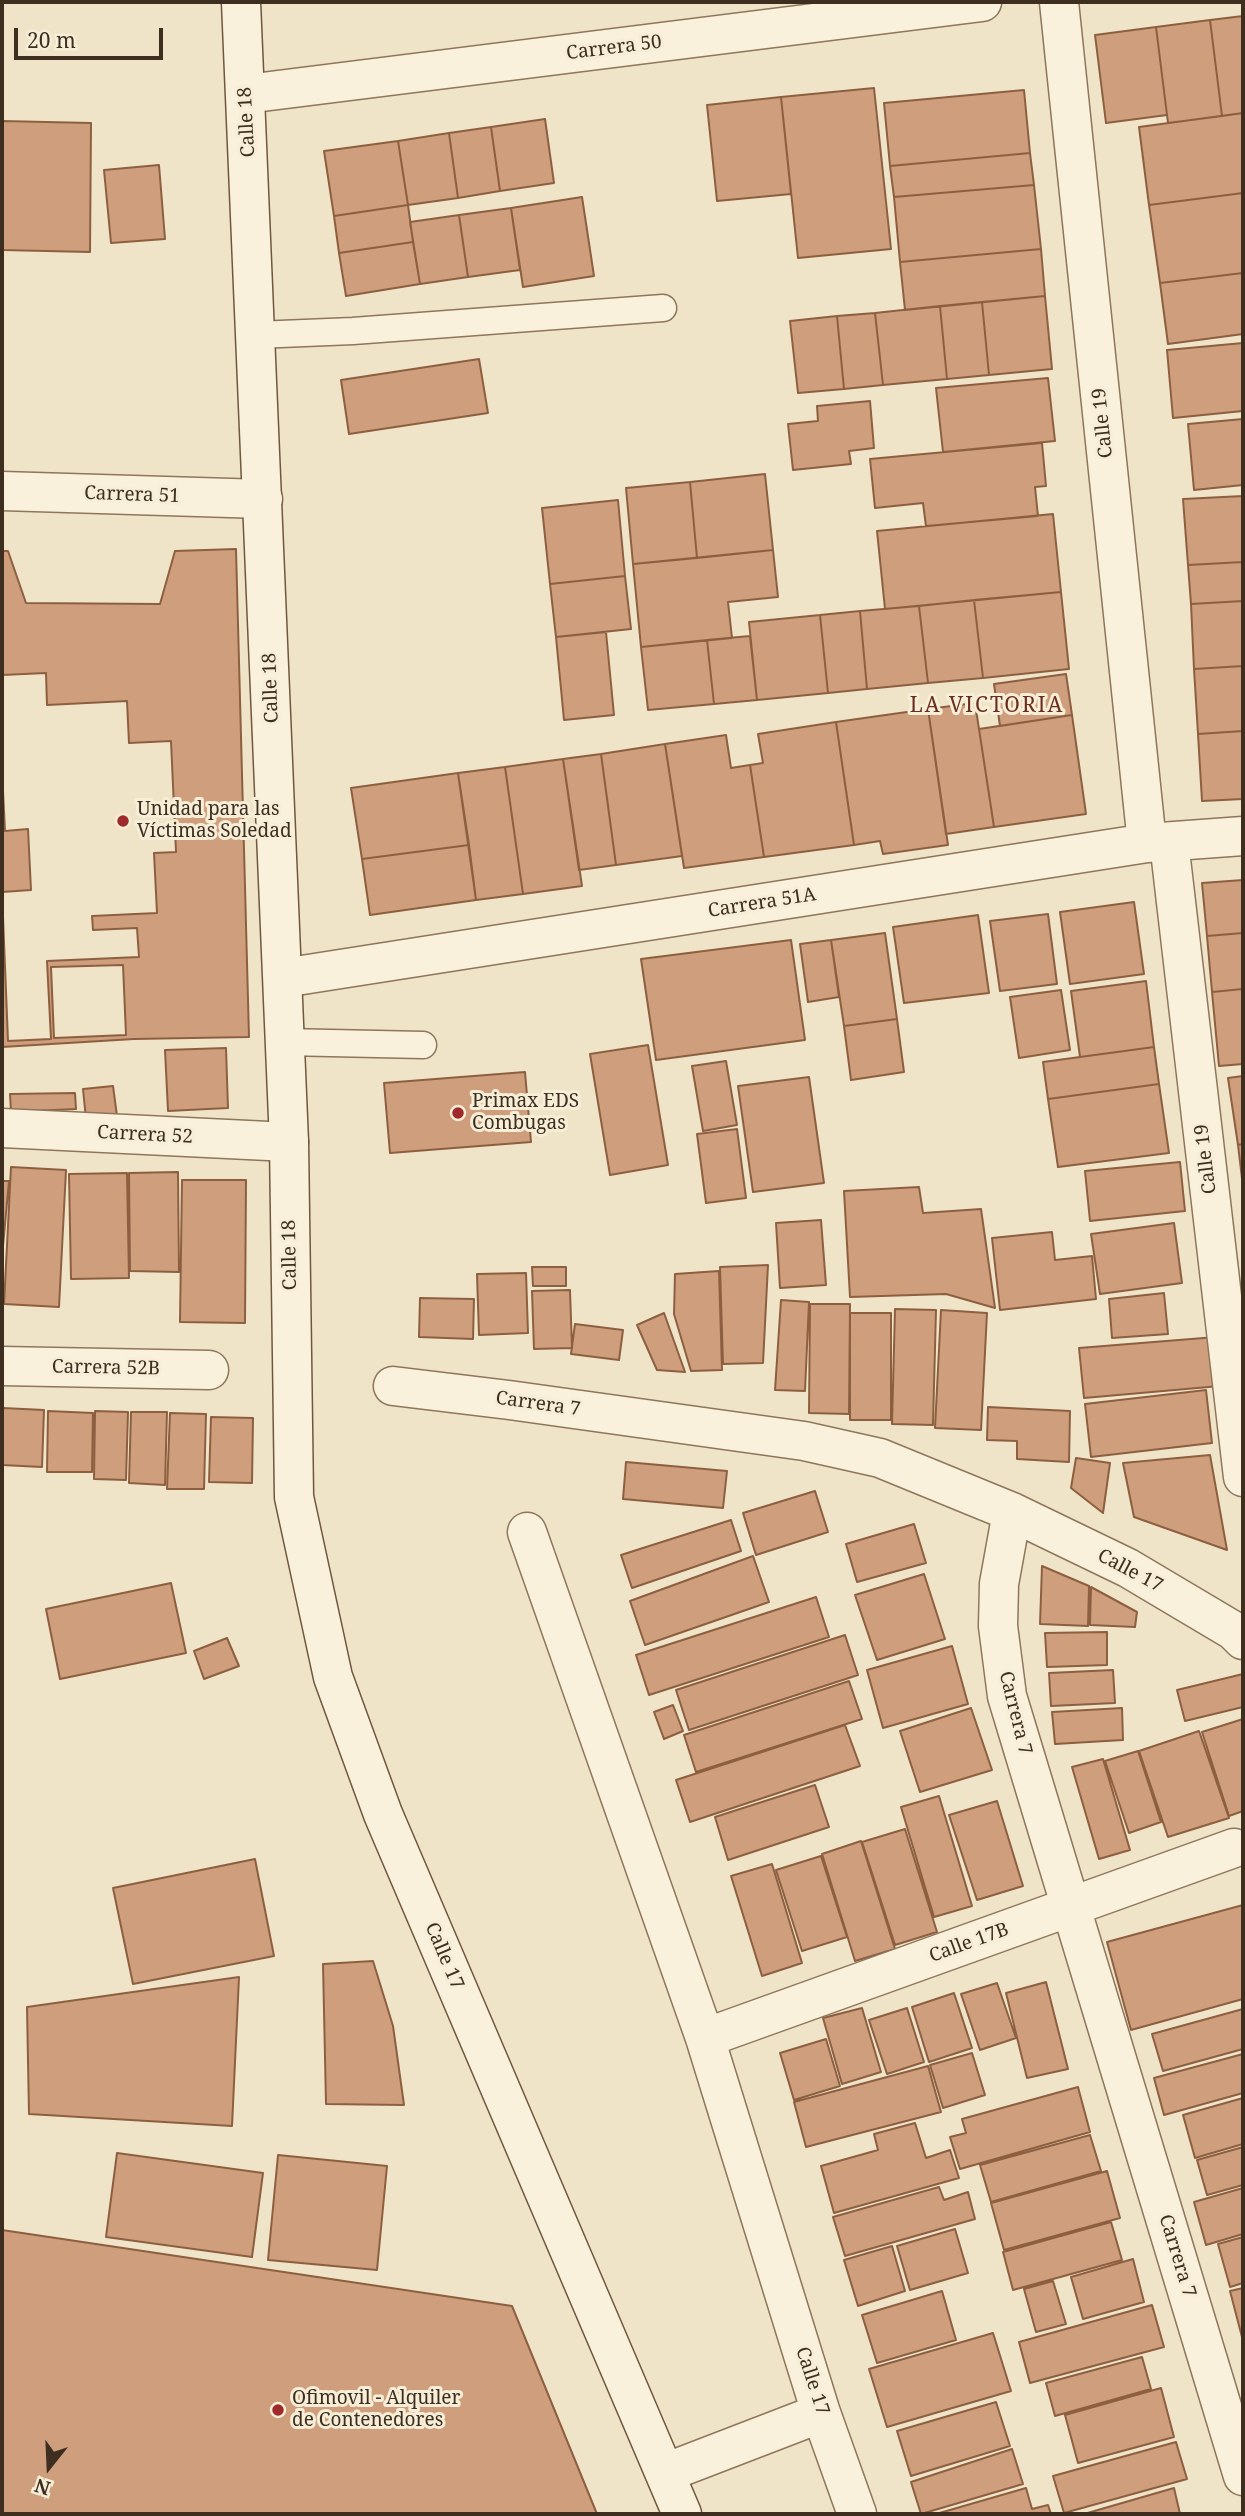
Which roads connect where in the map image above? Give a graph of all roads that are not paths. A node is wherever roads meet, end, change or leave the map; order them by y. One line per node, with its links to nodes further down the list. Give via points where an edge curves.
1 (241, 2): 4 (street, Calle 18)
2 (982, 2): 4 (street, Carrera 50)
3 (1059, 2): 10 (street, Calle 19)
4 (246, 94): 6 (street, Calle 18)
5 (663, 308): 6 (lane)
6 (256, 335): 8 (street, Calle 18)
7 (2, 491): 8 (street, Carrera 51)
8 (263, 499): 11 (street, Calle 18)
9 (1243, 836): 10 (street, Carrera 51A)
10 (1158, 842): 11 (street, Carrera 51A); 20 (street, Calle 19)
11 (283, 978): 12 (street, Calle 18)
12 (284, 1042): 13 (lane); 15 (street, Calle 18)
13 (423, 1045)
14 (2, 1128): 15 (street, Carrera 52)
15 (289, 1142): 18 (street, Calle 18)
16 (2, 1366): 17 (street, Carrera 52B)
17 (209, 1370)
18 (292, 1375): 28 (street, Calle 17, via 294,1497 333,1678 383,1814)
19 (393, 1387): 21 (street, Carrera 7, via 804,1441 880,1458)
20 (1243, 1477)
21 (1012, 1512): 23 (street, Calle 17, via 1128,1568); 25 (street, Carrera 7, via 999,1584 998,1626 1007,1696)
22 (527, 1532): 26 (street, Calle 17)
23 (1243, 1640)
24 (1234, 1849): 25 (street, Calle 17B)
25 (1072, 1905): 26 (street, Calle 17B); 29 (street, Carrera 7)
26 (705, 2038): 27 (street, Calle 17)
27 (821, 2413): 28 (street); 31 (street, Calle 17)
28 (665, 2473): 30 (street, Calle 17)
29 (1243, 2476)
30 (682, 2514)
31 (857, 2514)

